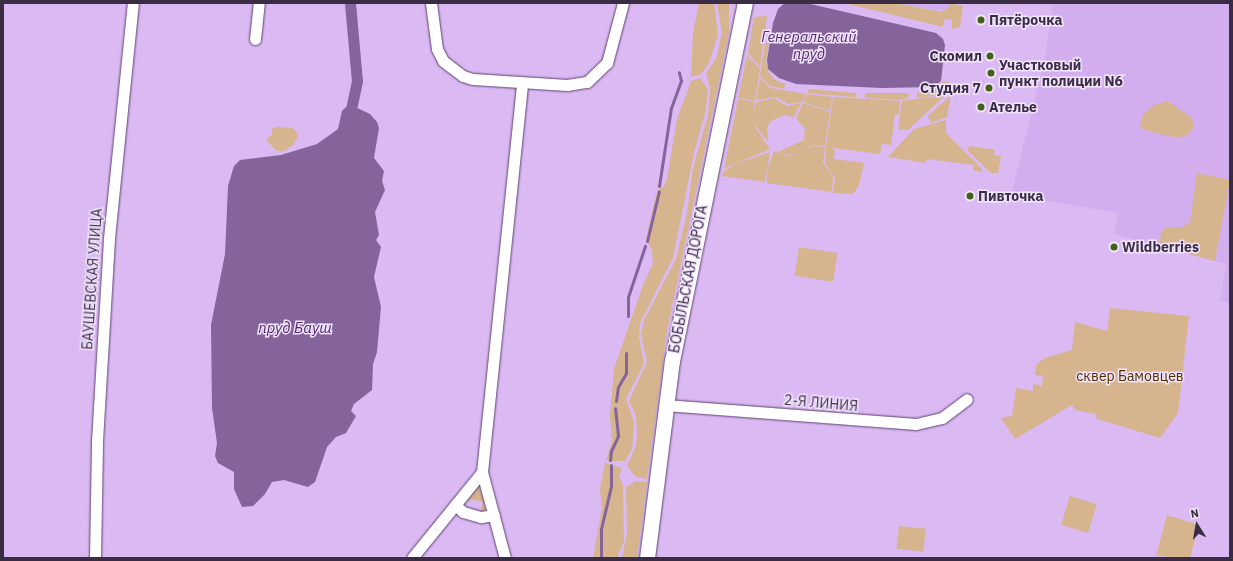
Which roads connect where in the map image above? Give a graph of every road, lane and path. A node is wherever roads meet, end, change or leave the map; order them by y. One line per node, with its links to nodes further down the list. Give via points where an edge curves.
1 (134, 3): 13 (street, БАУШЕВСКАЯ УЛИЦА, via 108,254 97,434)
2 (259, 3): 6 (street)
3 (431, 3): 7 (street, via 437,49 448,66 473,79)
4 (623, 3): 7 (street, via 611,54 607,63 594,77 572,85)
5 (745, 3): 9 (street, БОБЫЛЬСКАЯ ДОРОГА, via 688,277)
6 (255, 39)
7 (522, 83): 10 (street)
8 (967, 399): 9 (street, 2-Я ЛИНИЯ, via 942,418 916,424)
9 (665, 405): 16 (street, БОБЫЛЬСКАЯ ДОРОГА)
10 (482, 472): 11 (street); 12 (street)
11 (455, 505): 12 (street, via 463,512 481,517); 14 (street)
12 (494, 515): 15 (street)
13 (95, 558)
14 (412, 558)
15 (505, 558)
16 (647, 558)

